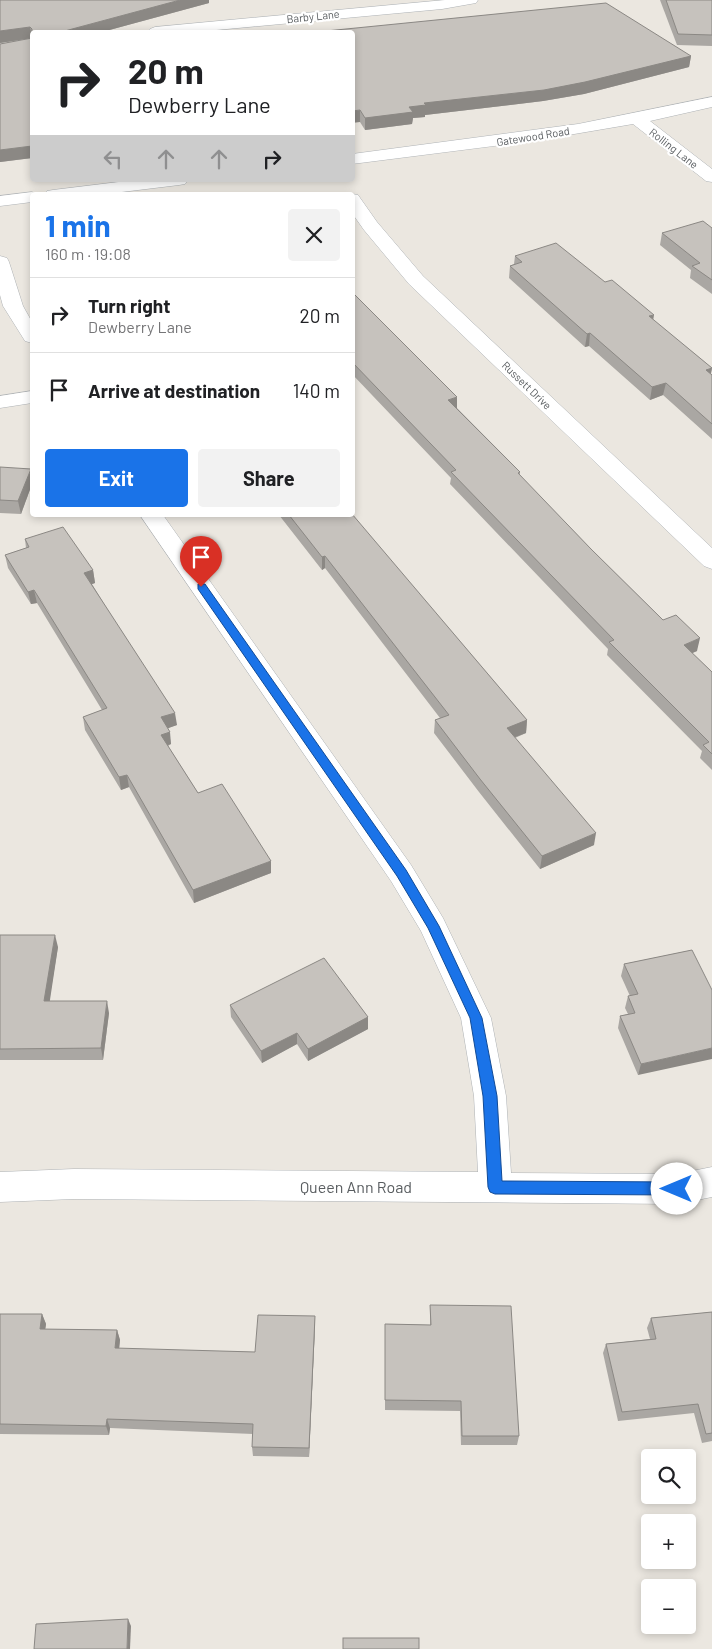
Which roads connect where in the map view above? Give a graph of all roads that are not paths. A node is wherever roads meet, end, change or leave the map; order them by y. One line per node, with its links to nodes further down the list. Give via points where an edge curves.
1 (470, 0): 2 (street, Barby Lane, via 442,5)
2 (349, 6): 3 (street, Barby Lane)
3 (169, 30)
4 (712, 102): 5 (street, Gatewood Road)
5 (637, 119): 6 (street, Gatewood Road, via 514,140); 7 (street, Rolling Lane)
6 (355, 159)
7 (712, 177)
8 (162, 182): 9 (street)
9 (78, 192)
10 (30, 198): 11 (street)
11 (0, 201)
12 (355, 203): 18 (street, Russett Drive, via 416,280)
13 (0, 262): 14 (street, via 13,306)
14 (30, 334)
15 (30, 397): 16 (street)
16 (0, 402)
17 (153, 517): 21 (street, via 401,873 433,926 476,1018 490,1096)
18 (712, 561)
19 (712, 1182): 21 (street, Queen Ann Road, via 677,1189)
20 (0, 1187): 21 (street, Queen Ann Road, via 74,1184)
21 (495, 1187)

